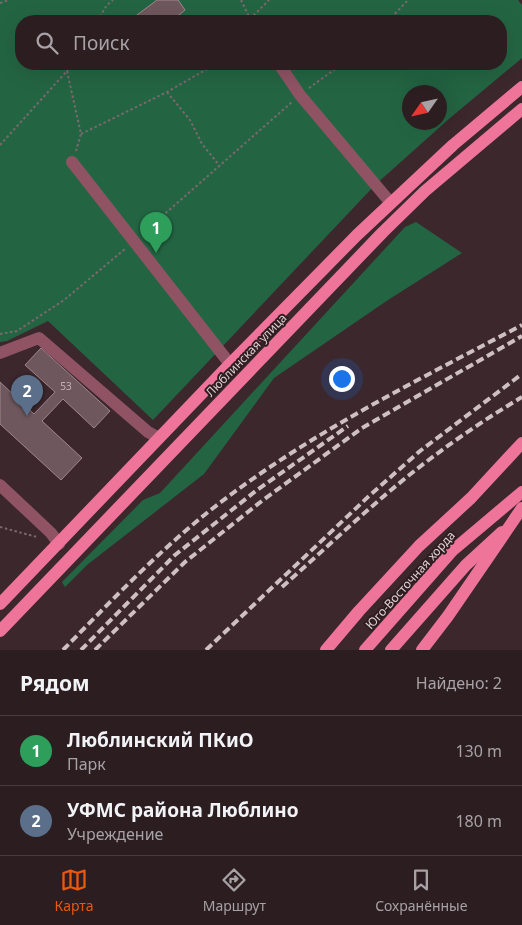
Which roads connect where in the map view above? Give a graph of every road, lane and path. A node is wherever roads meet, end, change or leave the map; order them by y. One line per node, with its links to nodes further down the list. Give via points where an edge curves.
1 (9, 0): 6 (path)
2 (113, 0): 7 (path)
3 (241, 0): 8 (path)
4 (269, 0): 9 (path)
5 (408, 0): 10 (path)
6 (0, 3)
7 (101, 15)
8 (248, 15)
9 (255, 15)
10 (394, 15)
11 (206, 70): 16 (path)
12 (283, 70): 17 (lane)
13 (334, 70): 17 (path)
14 (67, 71): 19 (path); 20 (path)
15 (522, 87): 23 (main road, Люблинская улица)
16 (167, 92): 19 (path); 22 (path)
17 (300, 95): 22 (path); 23 (lane)
18 (522, 109): 38 (main road, Люблинская улица, via 425,191 383,232)
19 (81, 134): 21 (path)
20 (0, 145)
21 (72, 162): 24 (lane)
22 (220, 165): 24 (path)
23 (390, 202): 27 (main road, Люблинская улица)
24 (133, 242): 25 (path, via 64,300 17,331); 27 (lane)
25 (0, 334)
26 (0, 353): 28 (lane, via 39,338)
27 (230, 364): 28 (main road, Люблинская улица)
28 (159, 438): 36 (main road, Люблинская улица)
29 (522, 443): 39 (main road, via 420,546)
30 (0, 485): 36 (lane, via 51,532)
31 (522, 492): 40 (main road, Юго-Восточная хорда, via 452,551)
32 (522, 508): 42 (main road, bridge)
33 (522, 517): 41 (main road, via 466,565)
34 (0, 527): 35 (path)
35 (44, 539)
36 (58, 544): 37 (main road, Люблинская улица)
37 (0, 604)
38 (0, 631)
39 (326, 650)
40 (365, 650)
41 (391, 650)
42 (422, 650)

